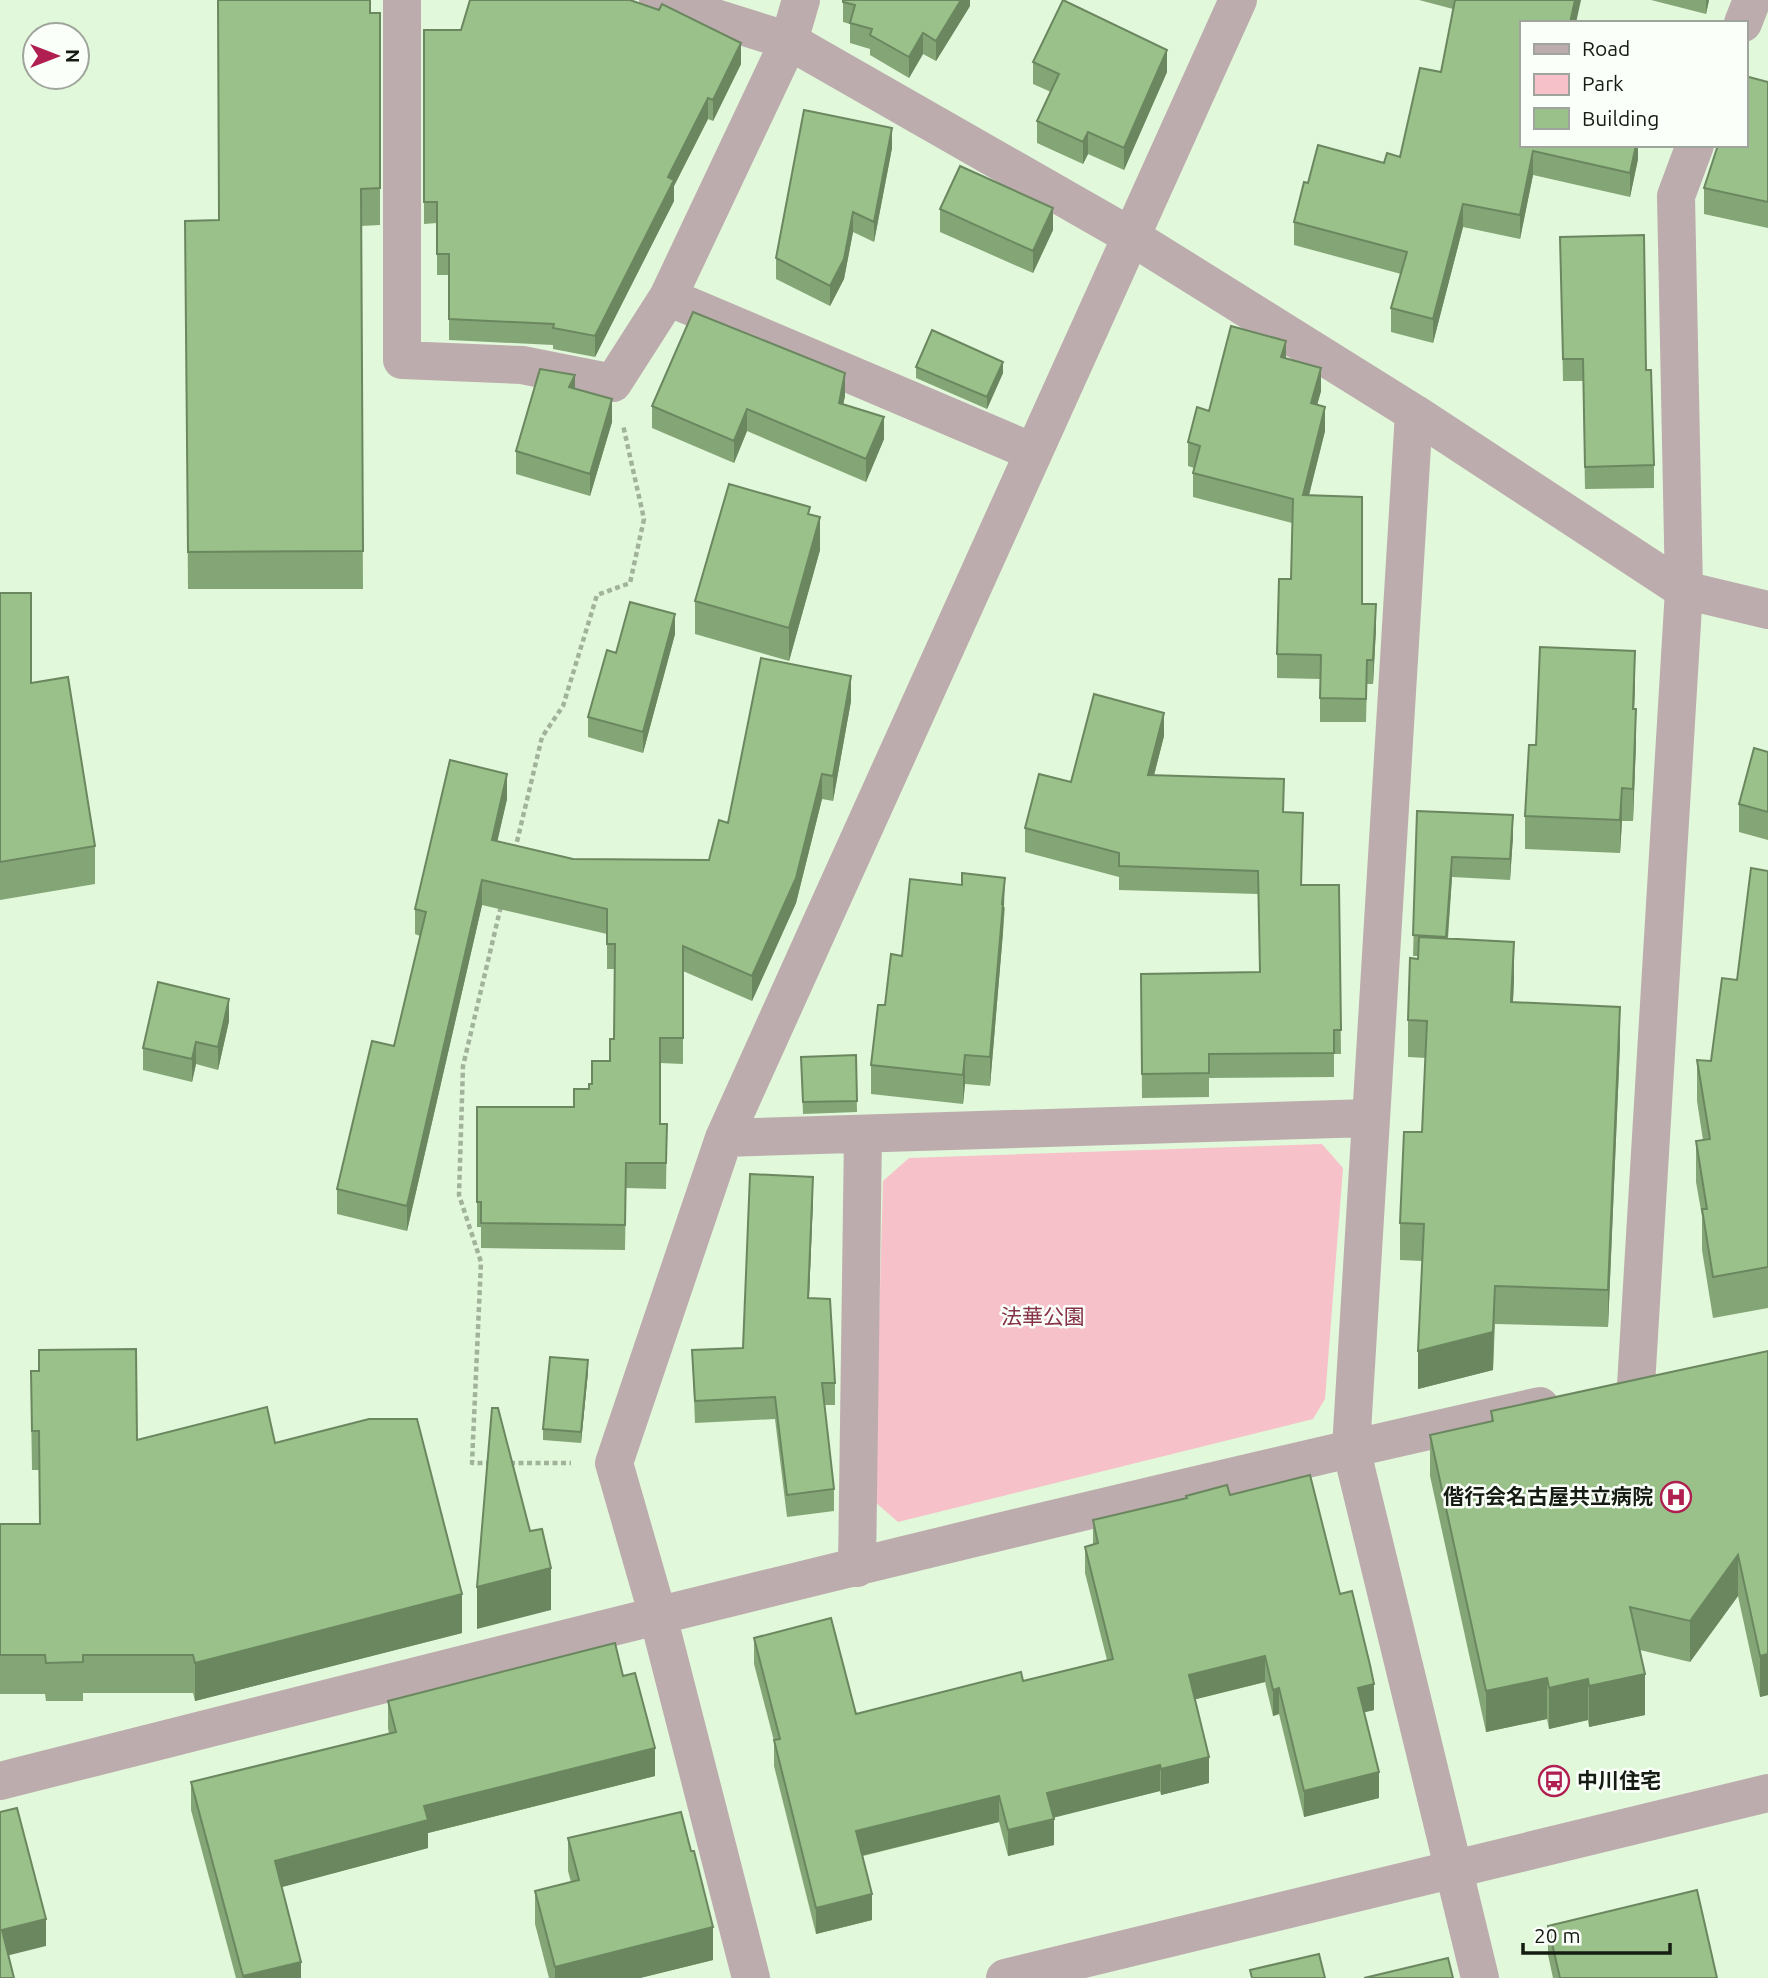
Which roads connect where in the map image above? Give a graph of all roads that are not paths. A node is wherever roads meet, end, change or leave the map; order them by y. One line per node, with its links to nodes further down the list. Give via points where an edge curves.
1 (402, 0): 10 (street, via 402,360 522,365 613,383)
2 (658, 0): 7 (street)
3 (801, 0): 7 (street)
4 (1238, 0): 9 (street)
5 (1752, 0): 6 (street)
6 (1744, 21)
7 (789, 41): 9 (street); 10 (street)
8 (1694, 147): 13 (street, via 1675,196)
9 (1132, 237): 11 (street); 12 (street)
10 (668, 297): 12 (street)
11 (1414, 414): 13 (street); 15 (street)
12 (1033, 452): 17 (street)
13 (1684, 590): 14 (street); 18 (street, via 1622,1387)
14 (1768, 610)
15 (1369, 1118): 16 (street); 20 (street)
16 (863, 1134): 17 (street); 21 (street)
17 (724, 1138): 22 (street, via 614,1463)
18 (1675, 1376)
19 (1568, 1400): 20 (street)
20 (1351, 1448): 21 (street); 25 (street)
21 (858, 1568): 22 (street)
22 (658, 1616): 23 (street); 27 (street)
23 (0, 1781)
24 (1768, 1793): 25 (street)
25 (1453, 1869): 26 (street); 29 (street)
26 (1075, 1970): 28 (street)
27 (751, 1978)
28 (1005, 1978)
29 (1480, 1978)

